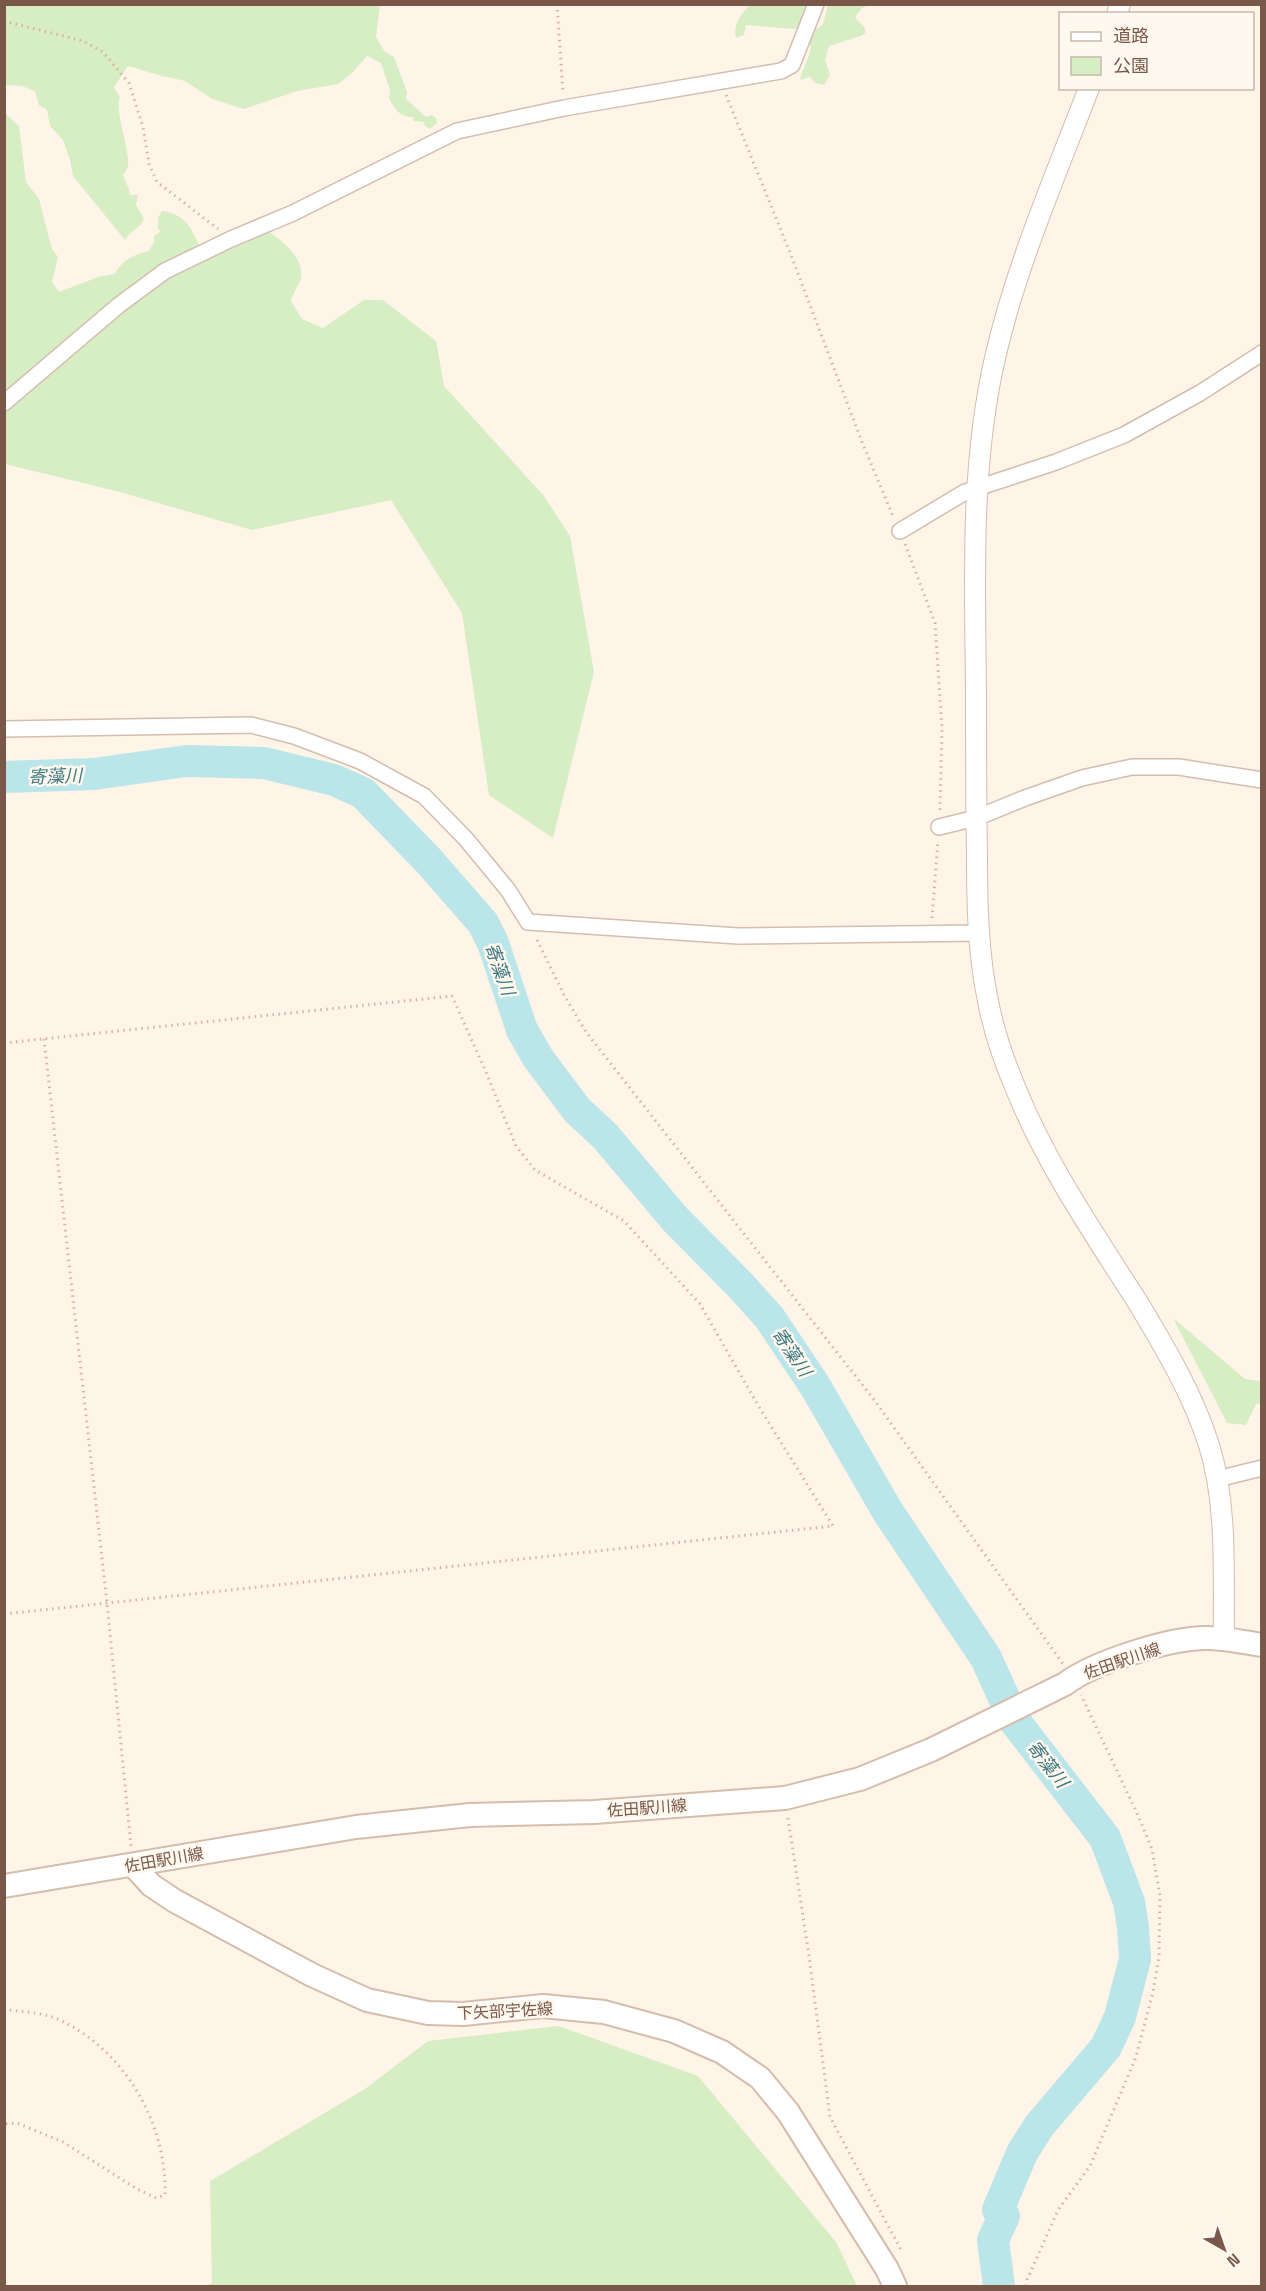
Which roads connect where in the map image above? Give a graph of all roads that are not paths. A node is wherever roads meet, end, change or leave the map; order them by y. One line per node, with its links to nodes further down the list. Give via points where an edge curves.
1 (816, 4): 4 (street, via 792,65 781,71 564,108 457,131 293,213 165,271)
2 (1088, 90): 5 (street, via 1009,309 995,359)
3 (1262, 353): 5 (street, via 1124,435)
4 (4, 403)
5 (977, 487): 6 (street); 9 (street)
6 (900, 531)
7 (4, 729): 11 (street, via 251,725 294,736 360,761 424,796 466,839 508,890 528,922 738,936)
8 (1262, 780): 9 (street, via 1179,767 1132,767 1082,778)
9 (976, 818): 10 (street); 11 (street)
10 (939, 827)
11 (980, 933): 13 (street, via 987,1000 1020,1099 1080,1211 1171,1357 1194,1402)
12 (1262, 1468): 13 (street)
13 (1217, 1479): 14 (street, via 1223,1518)
14 (1224, 1639): 15 (main road, 佐田駅川線); 16 (main road, 佐田駅川線, via 1203,1638 1113,1660 931,1750 860,1779 785,1798 396,1822)
15 (1262, 1645)
16 (133, 1865): 17 (main road, 佐田駅川線); 18 (main road, 下矢部宇佐線, via 151,1885 175,1901 367,2000 428,2013 463,2014 543,2006 604,2012 674,2031 722,2052 760,2078 788,2112)
17 (4, 1886)
18 (895, 2286)

